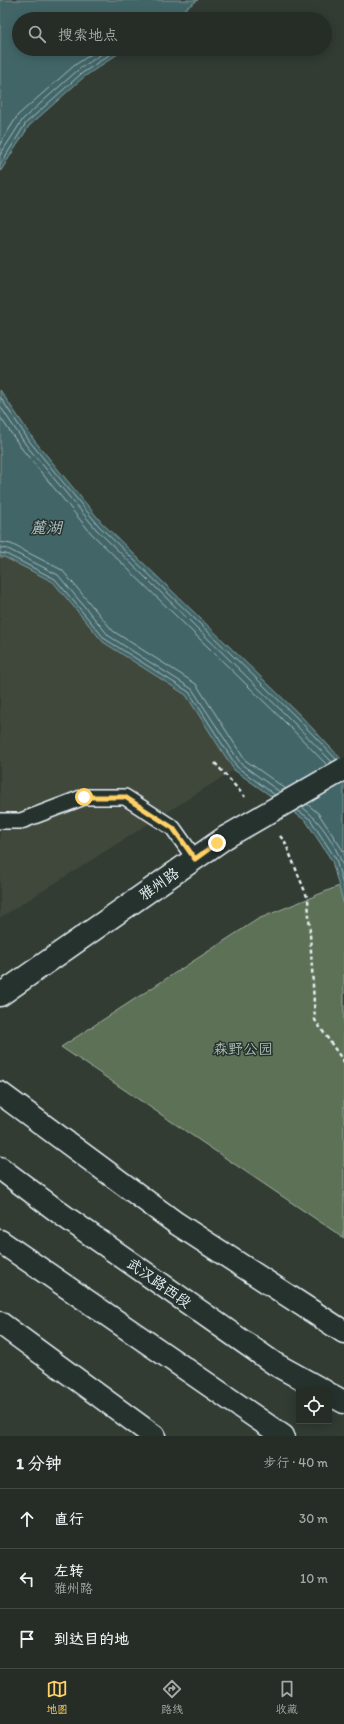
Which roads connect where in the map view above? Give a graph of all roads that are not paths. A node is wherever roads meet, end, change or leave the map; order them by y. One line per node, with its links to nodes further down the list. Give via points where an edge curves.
1 (344, 769): 3 (main road, 雅州路, bridge, via 226,837)
2 (0, 821): 3 (lane, via 21,820 84,797 125,797 173,828)
3 (195, 859): 4 (main road, 雅州路)
4 (0, 995)
5 (0, 1094): 9 (main road, via 176,1222)
6 (0, 1168): 10 (main road, 武汉路西段, via 275,1364)
7 (0, 1241): 14 (main road)
8 (0, 1323): 13 (main road)
9 (344, 1332)
10 (319, 1388)
11 (332, 1396): 12 (main road)
12 (344, 1402)
13 (154, 1436)
14 (283, 1436)

